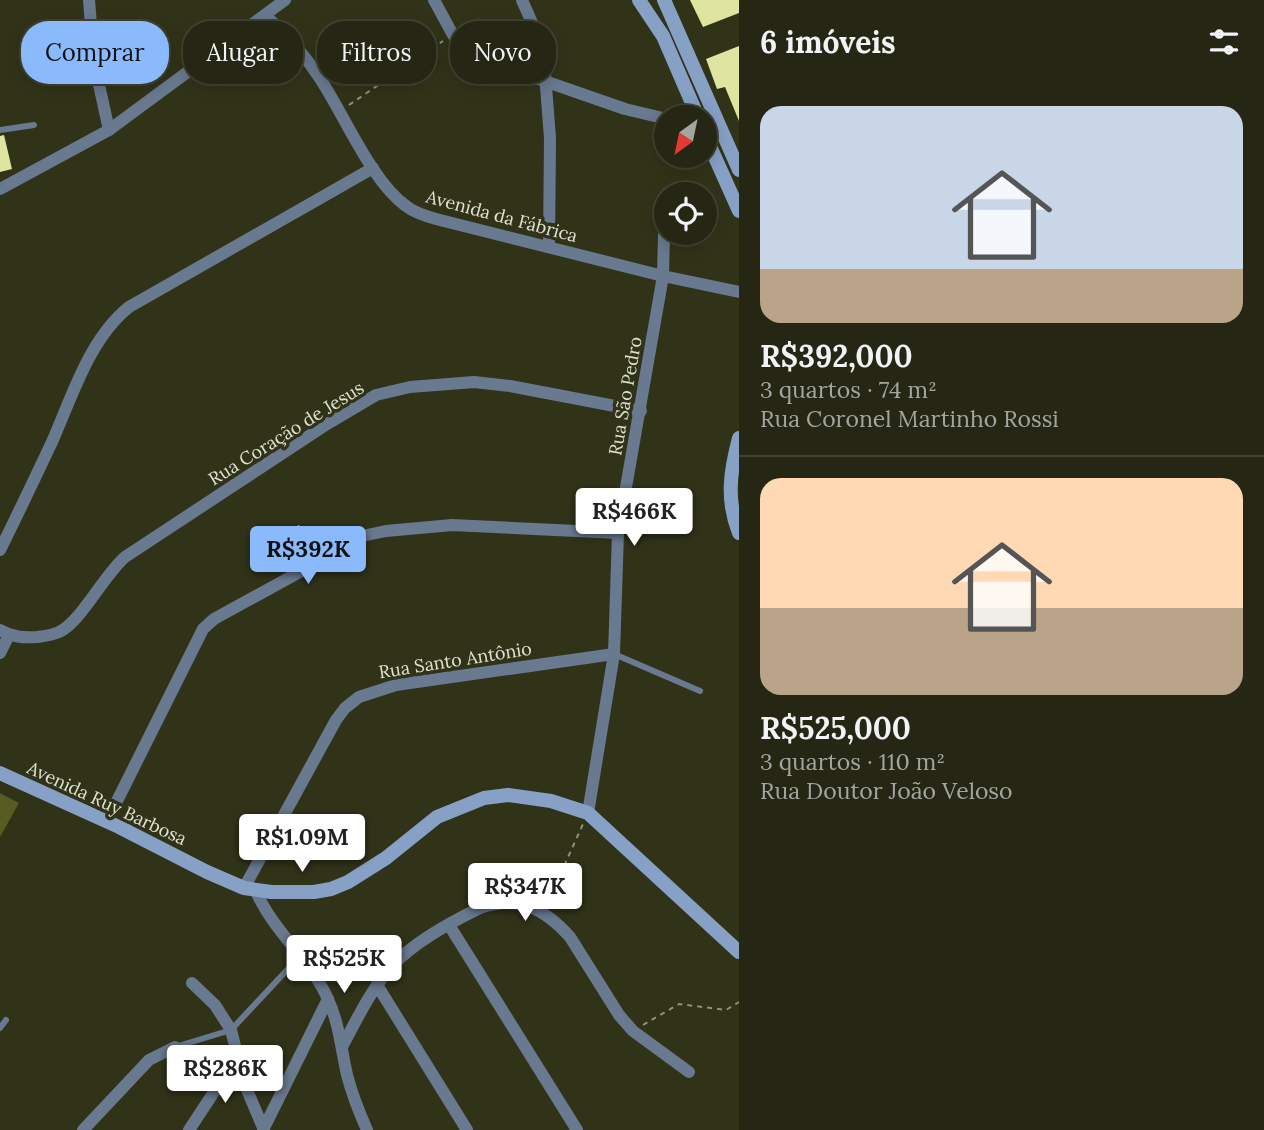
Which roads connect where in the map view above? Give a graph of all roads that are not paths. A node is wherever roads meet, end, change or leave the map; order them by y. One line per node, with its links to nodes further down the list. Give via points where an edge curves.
1 (89, 0): 16 (street, via 94,62)
2 (285, 0): 7 (street)
3 (434, 0): 9 (street)
4 (522, 0): 8 (street)
5 (639, 0): 12 (street, via 663,36)
6 (664, 0): 19 (street)
7 (266, 16): 16 (street); 18 (street, Avenida da Fábrica, via 308,61)
8 (531, 21)
9 (450, 29)
10 (545, 84): 23 (street)
11 (554, 84): 13 (street)
12 (693, 105)
13 (654, 116)
14 (34, 125): 15 (lane)
15 (0, 130)
16 (109, 130): 20 (street)
17 (718, 164): 21 (street)
18 (373, 168): 23 (street, Avenida da Fábrica, via 396,198 420,214); 30 (street, via 116,318 95,349)
19 (739, 170)
20 (0, 189)
21 (739, 211)
22 (664, 245): 24 (street, Rua São Pedro)
23 (549, 246): 24 (street, Avenida da Fábrica)
24 (663, 276): 25 (street, Avenida da Fábrica); 26 (street, Rua São Pedro)
25 (739, 292)
26 (641, 411): 28 (street, Rua São Pedro); 31 (street, Rua Coração de Jesus, via 474,382 376,395 125,557 61,632 33,637)
27 (739, 439): 29 (street, via 730,487)
28 (618, 533): 33 (street, Rua São Pedro); 37 (street, via 415,527 362,536 341,546 203,629)
29 (739, 533)
30 (0, 550)
31 (4, 632): 32 (street)
32 (0, 653)
33 (614, 654): 34 (lane); 36 (street, Rua São Pedro); 38 (street, Rua Santo Antônio, via 396,685 359,697 336,720)
34 (700, 691)
35 (0, 773): 37 (street, Avenida Ruy Barbosa)
36 (588, 813): 38 (street, Avenida Ruy Barbosa, via 528,796 484,798 438,817 348,883 314,892); 40 (street, Avenida Ruy Barbosa)
37 (107, 821): 38 (street, Avenida Ruy Barbosa)
38 (250, 890): 41 (street)
39 (449, 925): 43 (street, via 394,964); 51 (street, via 491,904 521,904 549,916 570,937 633,1031); 57 (street)
40 (739, 952)
41 (301, 955): 44 (street); 47 (lane)
42 (192, 983): 47 (street, via 215,1005)
43 (377, 985): 48 (street); 56 (street)
44 (328, 999): 48 (street); 54 (street)
45 (6, 1020): 46 (lane)
46 (0, 1028)
47 (231, 1030): 49 (lane); 50 (street)
48 (342, 1046): 55 (street)
49 (175, 1047): 52 (street, via 142,1066)
50 (239, 1063): 53 (street); 54 (street)
51 (690, 1072)
52 (83, 1130)
53 (189, 1130)
54 (264, 1130)
55 (367, 1130)
56 (467, 1130)
57 (577, 1130)

